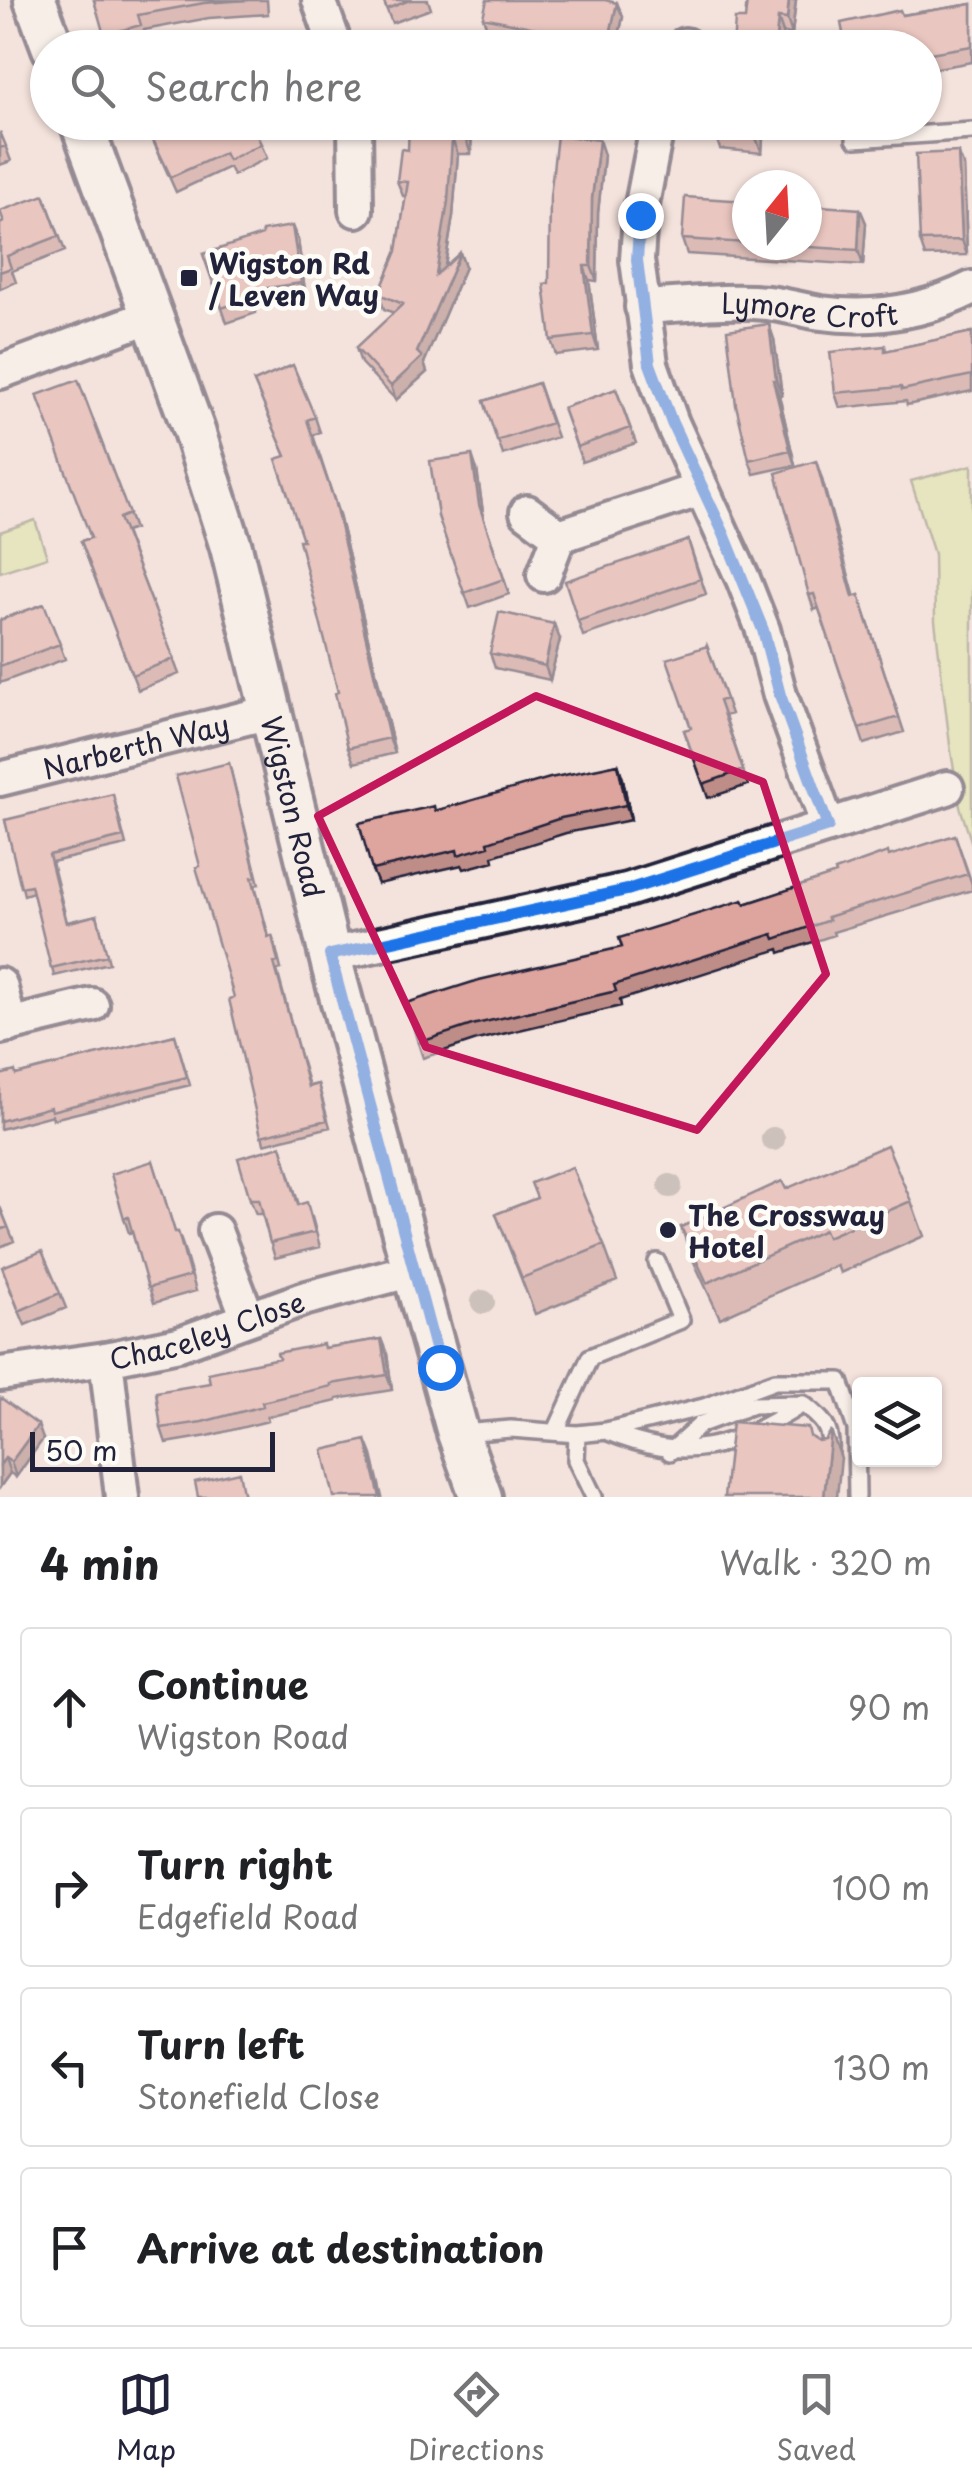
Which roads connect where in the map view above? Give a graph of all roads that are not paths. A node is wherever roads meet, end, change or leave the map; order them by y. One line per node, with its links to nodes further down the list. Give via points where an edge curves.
1 (36, 0): 3 (street)
2 (318, 0): 4 (street)
3 (47, 30)
4 (329, 30)
5 (972, 132): 6 (lane)
6 (942, 134)
7 (88, 140): 13 (street, Wigston Road)
8 (355, 140): 10 (street)
9 (655, 140): 12 (street, via 640,215)
10 (356, 210)
11 (972, 288): 12 (street, Lymore Croft, via 908,312 872,316 763,302)
12 (642, 307): 15 (street, via 650,364)
13 (152, 316): 14 (street); 19 (street, Wigston Road, via 231,548)
14 (0, 372)
15 (702, 489): 17 (street); 22 (street, via 763,630)
16 (528, 512): 17 (street)
17 (559, 536): 18 (street)
18 (544, 575)
19 (270, 712): 20 (street, Narberth Way); 23 (street, Wigston Road)
20 (0, 779)
21 (948, 788): 22 (street)
22 (828, 826): 23 (street, via 627,890)
23 (330, 955): 29 (street, Wigston Road)
24 (0, 985): 26 (street)
25 (92, 1006): 26 (street)
26 (5, 1026)
27 (214, 1231): 30 (street)
28 (658, 1262): 34 (lane, via 681,1320 590,1357)
29 (412, 1270): 30 (street, Chaceley Close); 36 (street, Wigston Road)
30 (248, 1318): 31 (street, Chaceley Close, via 179,1344)
31 (106, 1359): 32 (street, Chaceley Close); 40 (street)
32 (0, 1374)
33 (803, 1404): 38 (lane, via 738,1440); 38 (lane, via 754,1405 701,1424); 39 (lane, via 824,1420)
34 (556, 1431): 36 (lane); 37 (lane)
35 (606, 1431): 37 (lane); 38 (lane); 43 (lane, via 704,1408 775,1381 840,1381 856,1429)
36 (458, 1433): 41 (street, Wigston Road)
37 (577, 1434): 42 (lane, via 576,1460)
38 (670, 1452)
39 (829, 1457)
40 (122, 1497)
41 (481, 1497)
42 (594, 1497)
43 (858, 1497)

